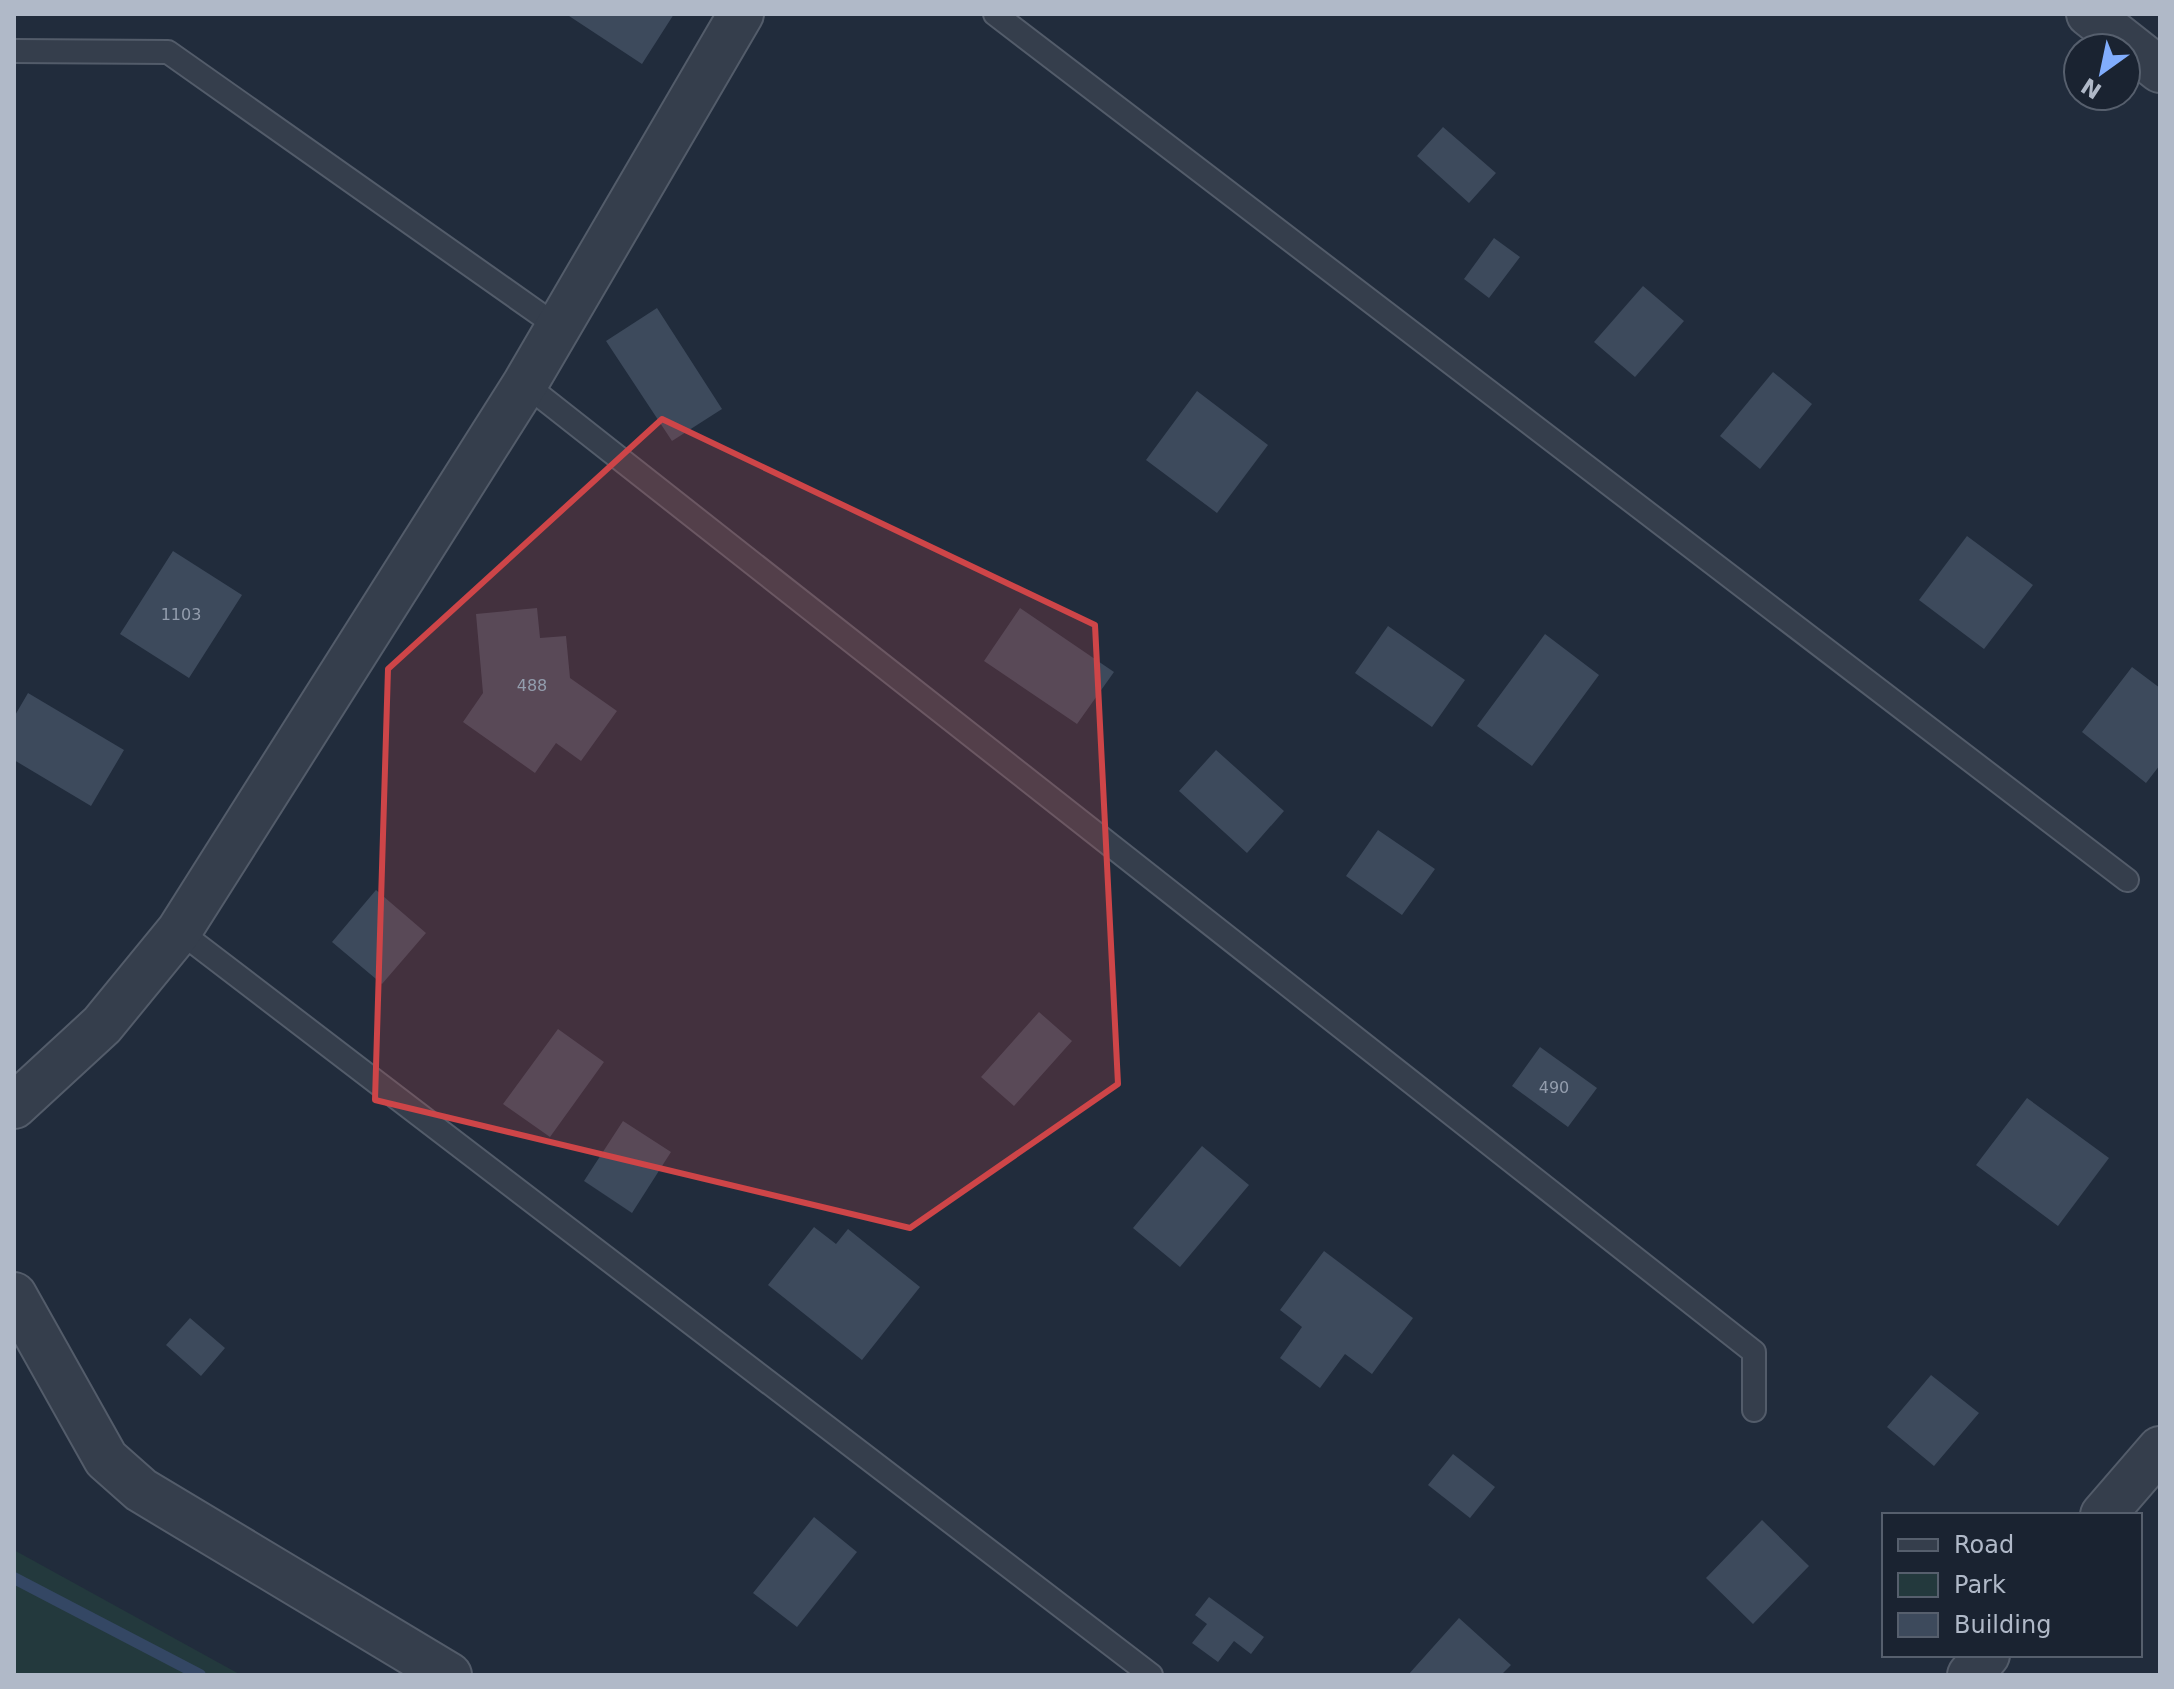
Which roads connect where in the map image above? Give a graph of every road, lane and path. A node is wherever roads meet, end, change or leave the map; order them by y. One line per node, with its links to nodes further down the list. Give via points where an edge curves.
1 (741, 14): 6 (street)
2 (995, 14): 8 (lane)
3 (2089, 14): 5 (street)
4 (14, 51): 6 (lane, via 168,52)
5 (2160, 70)
6 (558, 327): 7 (street)
7 (525, 384): 9 (street); 12 (lane, via 1754,1352)
8 (2127, 880)
9 (179, 931): 10 (street, via 102,1025); 17 (lane)
10 (14, 1106)
11 (14, 1295): 16 (street, via 106,1459 141,1490)
12 (1754, 1410)
13 (2160, 1449): 14 (street)
14 (2105, 1513)
15 (1985, 1657): 18 (street)
16 (449, 1675)
17 (1151, 1675)
18 (1970, 1675)

